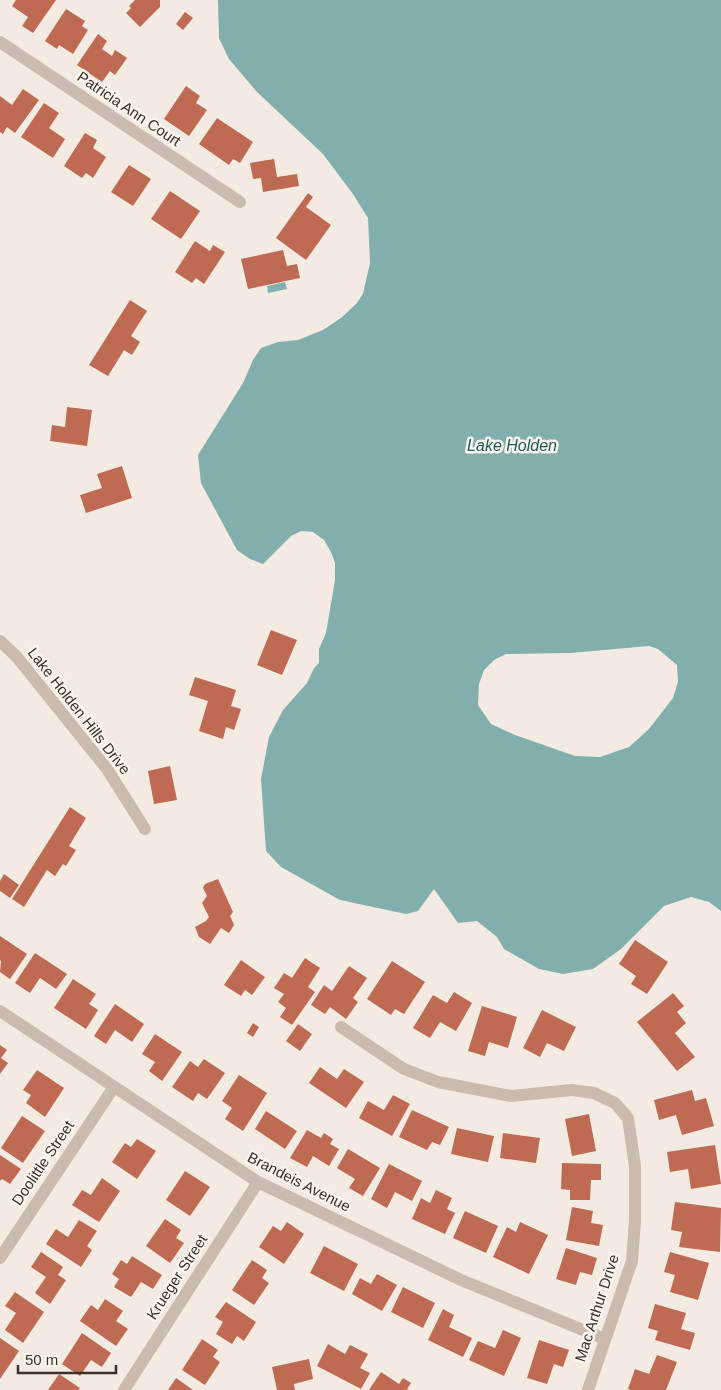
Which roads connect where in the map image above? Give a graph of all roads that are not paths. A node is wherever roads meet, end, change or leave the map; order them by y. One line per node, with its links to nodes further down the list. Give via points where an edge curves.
1 (0, 42): 2 (street, Patricia Ann Court)
2 (240, 202)
3 (0, 642): 4 (street, Lake Holden Hills Drive, via 16,656 108,769)
4 (145, 830)
5 (0, 1011): 7 (street, Brandeis Avenue)
6 (341, 1027): 10 (street, Mac Arthur Drive, via 404,1069 438,1082 511,1096 572,1090 594,1092 615,1102 628,1118 635,1166 635,1221 632,1261)
7 (114, 1086): 8 (street, Brandeis Avenue); 9 (street, Doolittle Street)
8 (258, 1182): 10 (street, Brandeis Avenue, via 461,1280); 11 (street, Krueger Street)
9 (0, 1258)
10 (605, 1339): 12 (street, Mac Arthur Drive)
11 (124, 1390)
12 (588, 1390)

